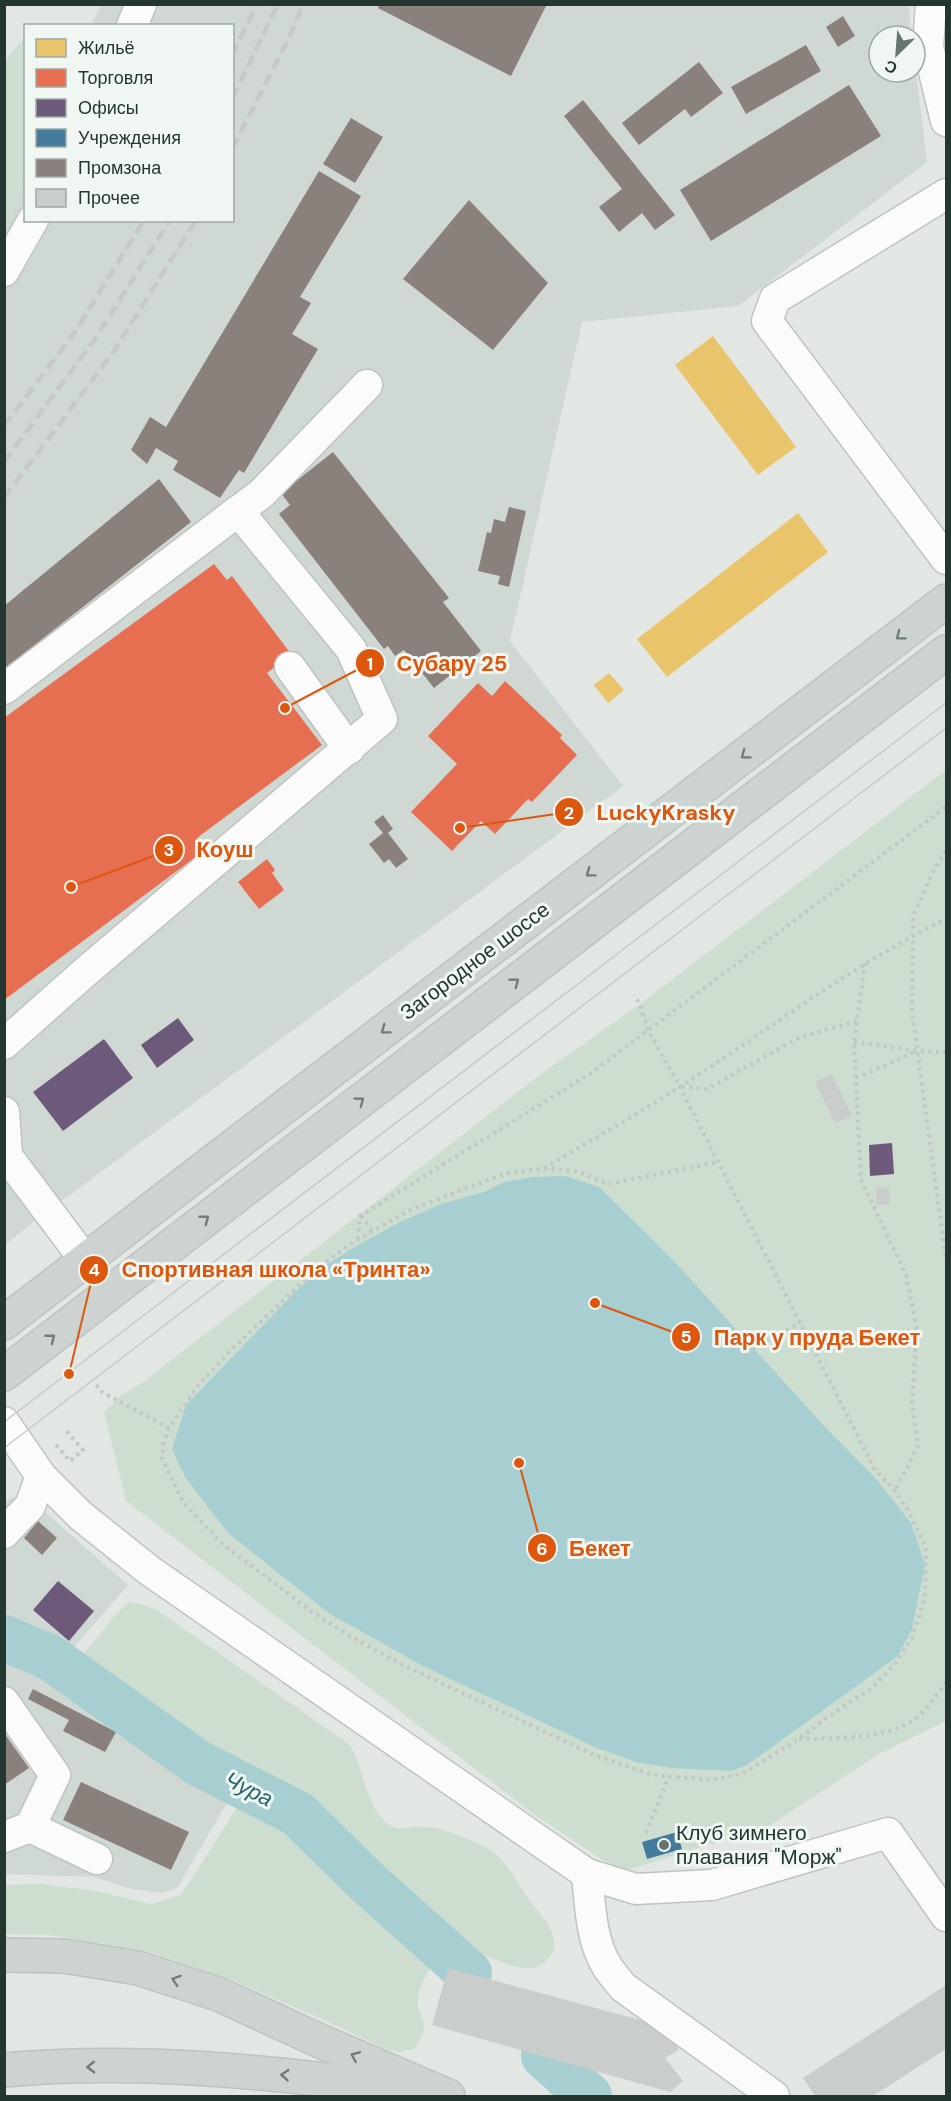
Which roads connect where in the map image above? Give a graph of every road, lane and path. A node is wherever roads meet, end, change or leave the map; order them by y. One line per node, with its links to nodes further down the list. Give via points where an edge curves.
1 (141, 4): 3 (lane)
2 (932, 4): 4 (lane)
3 (133, 24)
4 (937, 48): 5 (lane)
5 (946, 122)
6 (946, 194): 11 (lane, via 775,299 767,321)
7 (32, 222): 8 (lane)
8 (4, 271)
9 (367, 385): 10 (lane, via 261,494)
10 (238, 511): 15 (lane); 16 (lane, via 351,649 382,719)
11 (946, 559)
12 (946, 601): 38 (main road, Загородное шоссе, one-way to 38)
13 (946, 652): 45 (main road, Загородное шоссе, one-way to 13)
14 (290, 667): 16 (lane)
15 (4, 689)
16 (349, 749): 26 (lane)
17 (946, 807): 24 (path)
18 (946, 852): 20 (path, via 913,916)
19 (946, 919): 20 (path)
20 (913, 936): 21 (path); 27 (path, via 912,1011)
21 (865, 963): 23 (path); 30 (path)
22 (634, 995): 24 (path)
23 (857, 1021): 25 (path); 30 (path, via 800,1036 707,1089)
24 (648, 1030): 30 (path); 35 (path, via 591,1073)
25 (854, 1042): 27 (path); 29 (path)
26 (4, 1044)
27 (918, 1051): 28 (path); 29 (path); 39 (path)
28 (946, 1052)
29 (856, 1078): 42 (path, via 861,1180 906,1275)
30 (680, 1087): 33 (path); 34 (path)
31 (4, 1112): 32 (lane)
32 (6, 1157): 38 (lane)
33 (718, 1162): 34 (path, via 608,1184 579,1173); 41 (path)
34 (543, 1169): 36 (path, via 507,1173 412,1209)
35 (360, 1216): 36 (path); 37 (path)
36 (372, 1230): 37 (path)
37 (358, 1239): 49 (path, via 316,1269 227,1354 197,1387)
38 (85, 1260): 40 (main road, Загородное шоссе)
39 (946, 1261)
40 (4, 1323)
41 (800, 1323): 44 (path); 52 (path, via 875,1470)
42 (917, 1329): 43 (path); 52 (path, via 912,1403 918,1446)
43 (878, 1339)
44 (740, 1356)
45 (4, 1374)
46 (96, 1385): 49 (path)
47 (5, 1426): 51 (lane)
48 (64, 1428): 50 (path, via 83,1450 70,1461)
49 (169, 1428): 59 (path, via 162,1458 183,1502 220,1542 315,1614 407,1667 594,1755 653,1775)
50 (51, 1438)
51 (41, 1476): 53 (lane, via 30,1506); 63 (lane, via 81,1516 150,1571)
52 (895, 1491): 56 (path, via 926,1546 925,1597 912,1638 872,1688)
53 (4, 1533)
54 (946, 1682): 56 (path, via 911,1722 882,1733)
55 (4, 1702): 60 (lane, via 55,1775)
56 (799, 1739): 59 (path, via 742,1774 711,1780)
57 (674, 1753): 58 (path)
58 (672, 1768)
59 (669, 1776): 61 (path)
60 (17, 1832): 62 (lane)
61 (646, 1833)
62 (97, 1859)
63 (587, 1874): 64 (lane, via 636,1889 712,1885 888,1833); 68 (lane, via 597,1940 607,1967 623,1987)
64 (946, 1916)
65 (4, 1955): 67 (main road, one-way to 65, via 218,1994 150,1972 64,1956)
66 (4, 2070): 67 (main road, one-way to 66, via 311,2077 168,2066)
67 (449, 2096)
68 (774, 2097)

